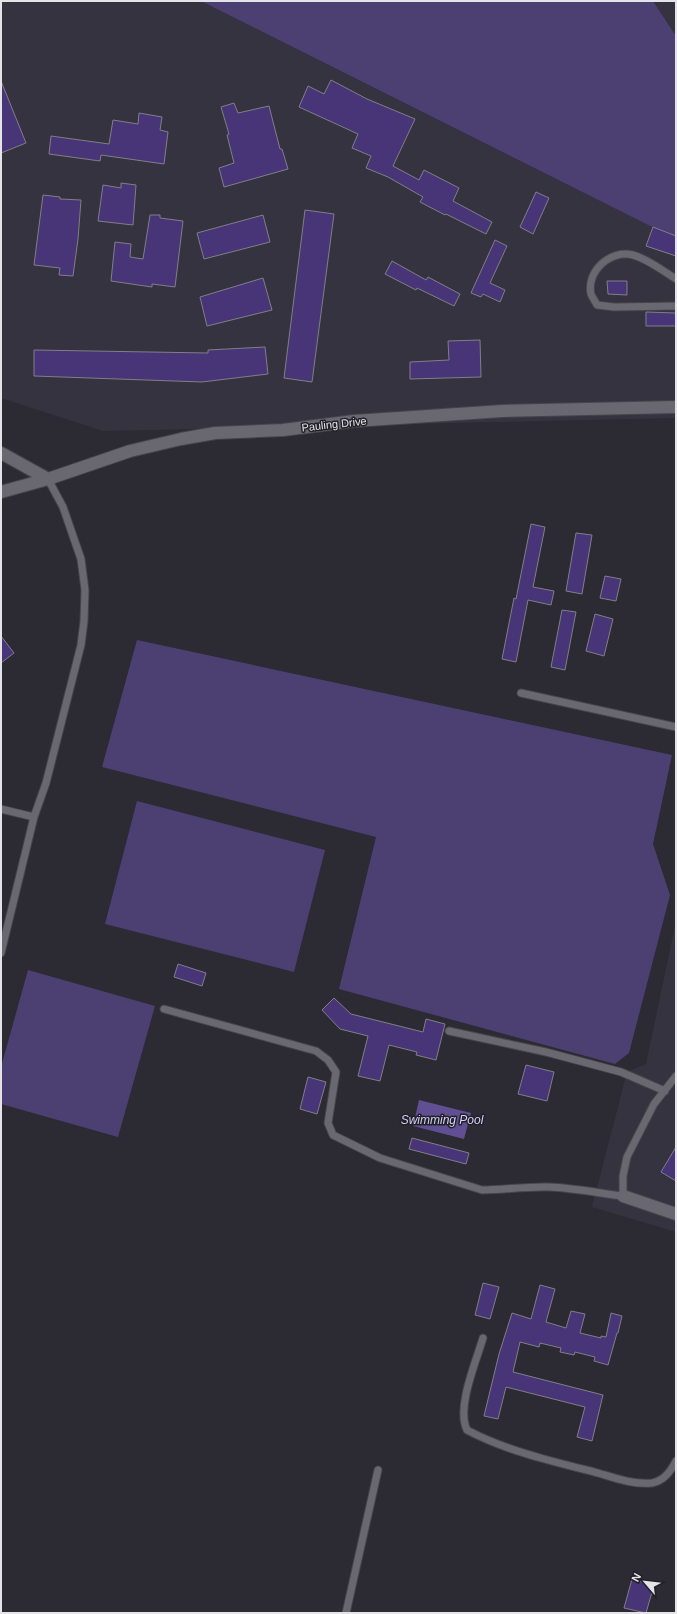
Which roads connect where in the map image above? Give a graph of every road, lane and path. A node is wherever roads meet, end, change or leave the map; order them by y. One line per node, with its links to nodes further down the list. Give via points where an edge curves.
1 (676, 279): 2 (lane, via 634,255 624,254 602,262 591,284 591,295 597,305)
2 (676, 306)
3 (676, 407): 5 (street, Pauling Drive, via 502,411 354,421 283,430 215,433 130,451)
4 (1, 453): 5 (street)
5 (48, 479): 6 (street, Pauling Drive); 10 (lane, via 63,507 81,559 85,590 80,645 46,783)
6 (1, 492)
7 (521, 693): 8 (lane)
8 (676, 727)
9 (1, 809): 10 (lane)
10 (34, 817): 11 (lane)
11 (1, 953)
12 (164, 1009): 16 (lane, via 316,1051 328,1060 336,1072 328,1123 333,1135 380,1158 482,1190 550,1187)
13 (449, 1031): 15 (lane, via 546,1052 621,1072)
14 (676, 1076): 15 (lane)
15 (665, 1091): 16 (lane, via 654,1104 627,1157 623,1176)
16 (623, 1196): 17 (street)
17 (676, 1214)
18 (484, 1338): 21 (lane, via 465,1400 463,1423 467,1430 498,1444 560,1464 636,1483 661,1480)
19 (676, 1461): 21 (lane)
20 (378, 1470): 23 (lane)
21 (671, 1470): 22 (lane)
22 (676, 1477)
23 (346, 1613)

